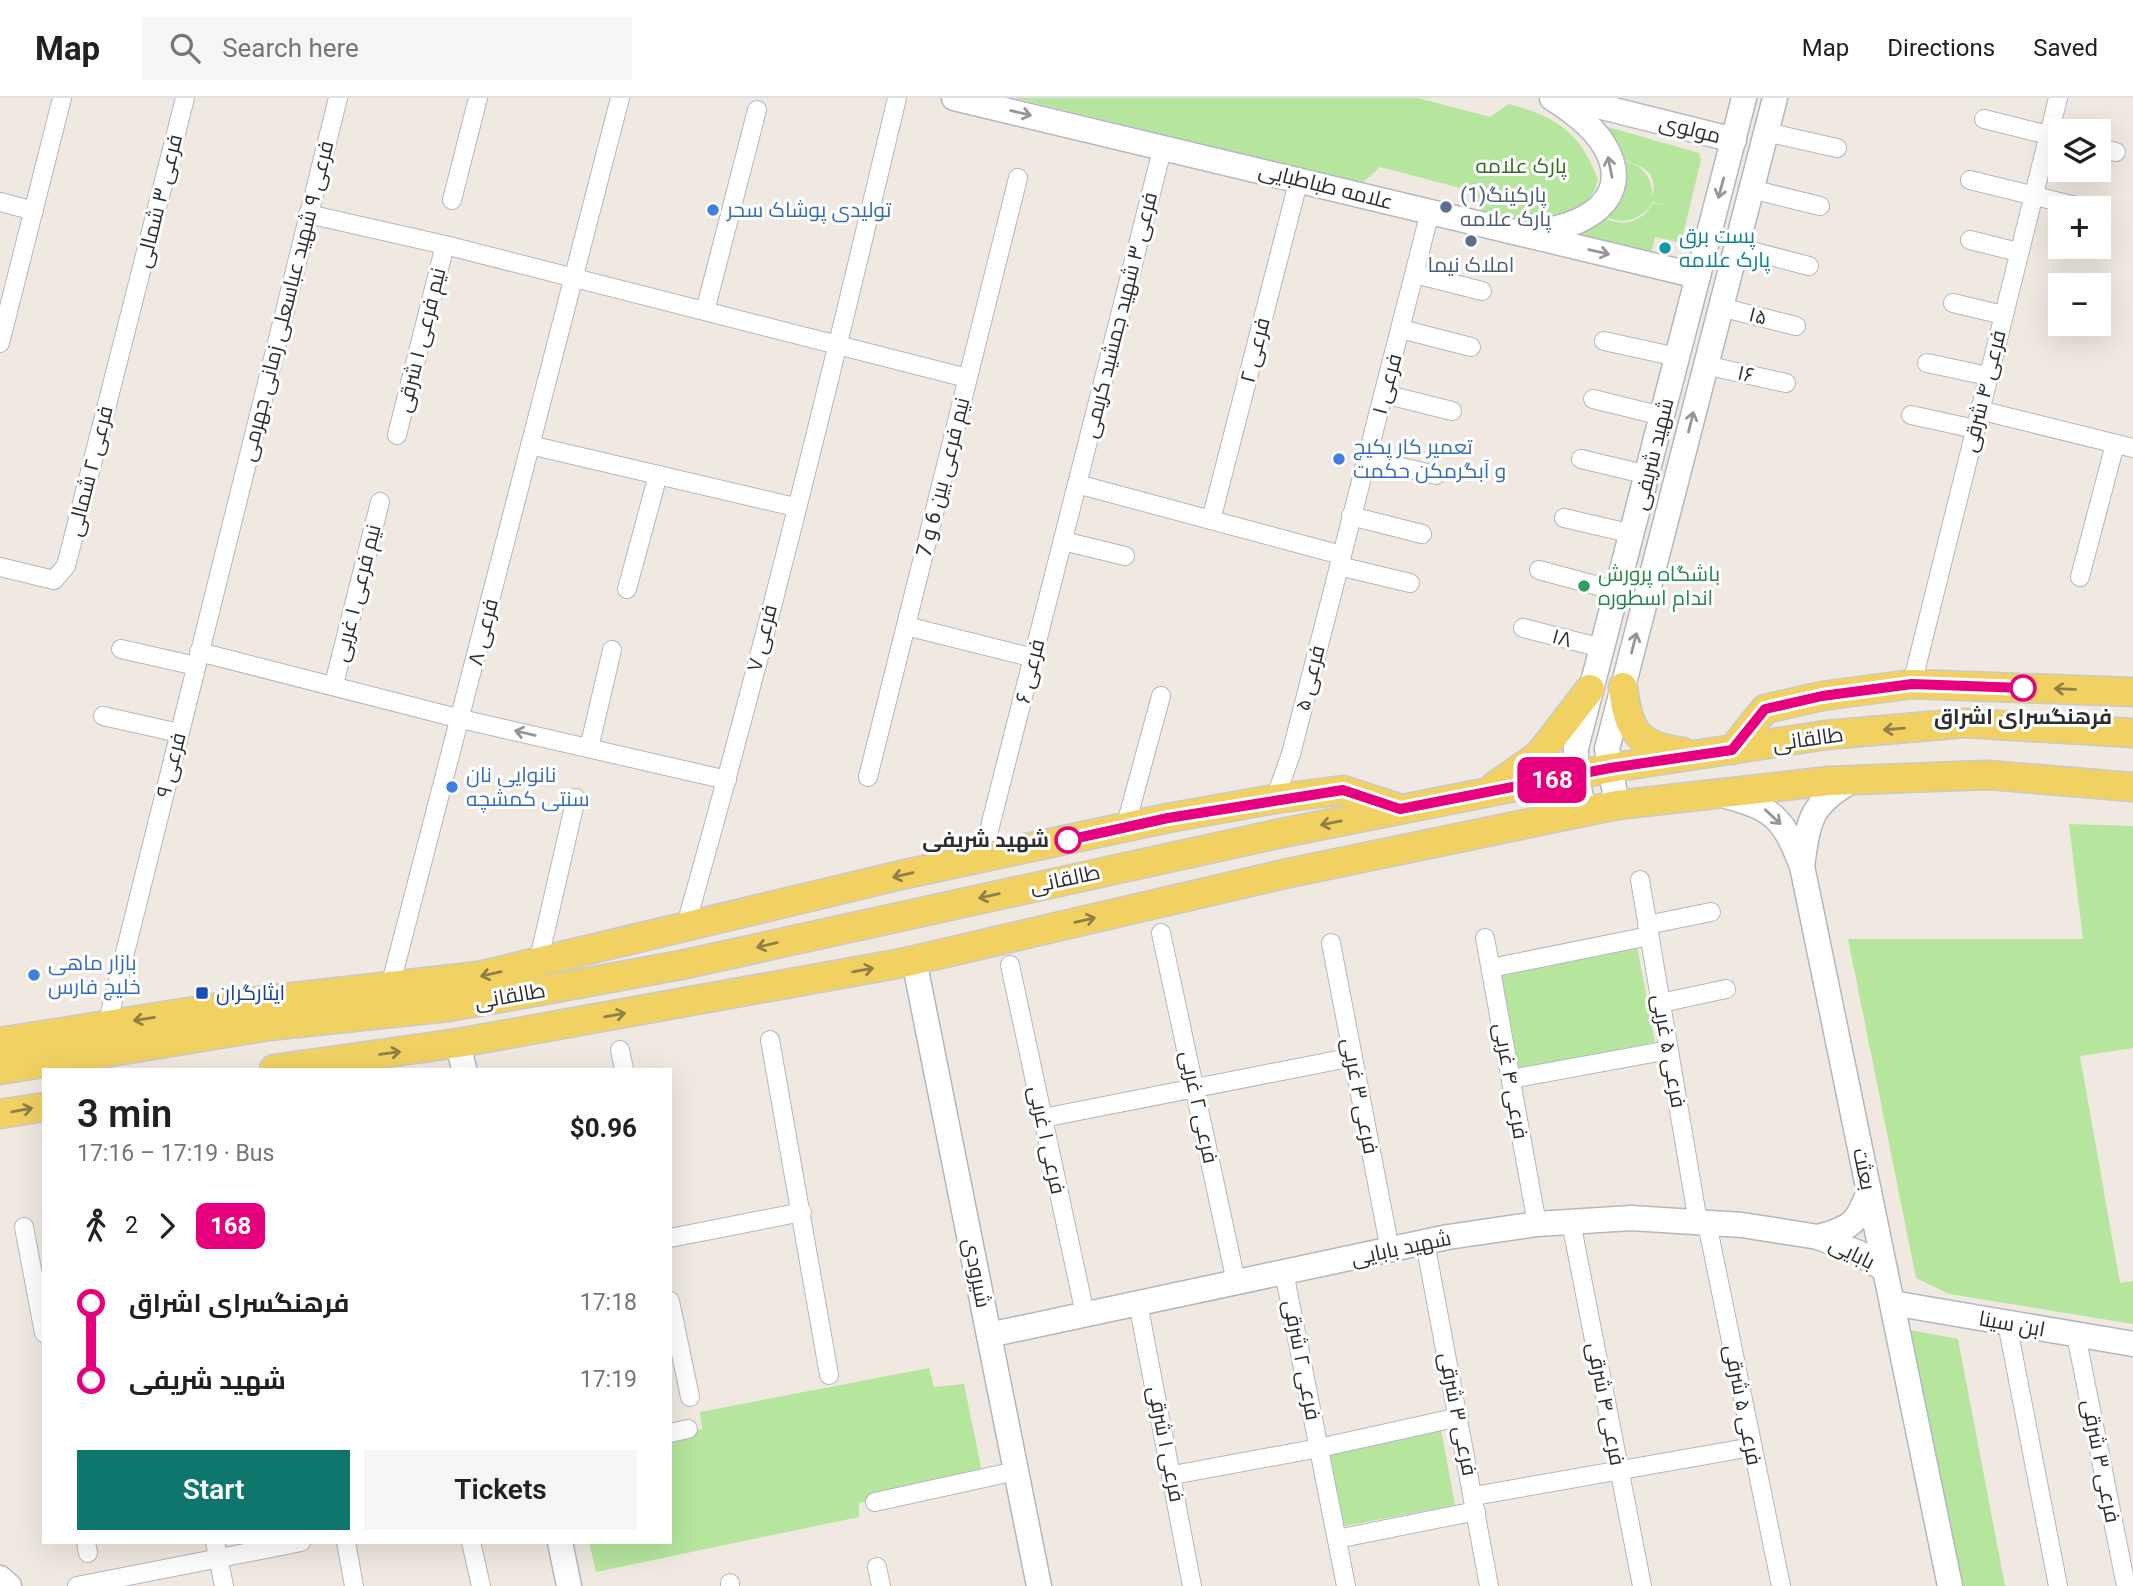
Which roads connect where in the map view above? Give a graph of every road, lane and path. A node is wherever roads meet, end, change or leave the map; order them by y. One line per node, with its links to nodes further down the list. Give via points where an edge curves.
1 (62, 98): 32 (street)
2 (185, 98): 45 (street, فرعی ۳ شمالی)
3 (338, 98): 34 (street, فرعی ۹ شهید عباسعلی زمانی جهرمی)
4 (478, 98): 29 (street)
5 (620, 98): 43 (street, فرعی ۸)
6 (897, 98): 54 (street, فرعی ۷)
7 (1552, 98): 35 (street, one-way to 7, via 1545,230 1588,218 1612,186 1614,173 1604,145 1580,118)
8 (1566, 98): 13 (street, مولوی)
9 (1744, 98): 19 (street, شهید شریفی)
10 (1774, 98): 17 (street, شهید شریفی)
11 (2058, 98): 16 (street, فرعی ۴ شرقی)
12 (967, 100): 20 (street, علامه طباطبایی, one-way to 20)
13 (1591, 101): 19 (street, مولوی)
14 (757, 110): 48 (street)
15 (1984, 119): 18 (street)
16 (2056, 119)
17 (1766, 132): 21 (street); 26 (street, شهید شریفی)
18 (2048, 135)
19 (1734, 140): 42 (street, شهید شریفی, one-way to 42)
20 (1163, 146): 24 (street, علامه طباطبایی); 77 (street, فرعی ۳ شهید جمشید کریمی)
21 (1838, 148)
22 (2048, 154): 27 (street, فرعی ۴ شرقی)
23 (1018, 177): 60 (street, نیم فرعی بین 6 و 7)
24 (1299, 179): 33 (street, علامه طباطبایی); 83 (street, فرعی ۲)
25 (1970, 180): 27 (street)
26 (1751, 189): 31 (street); 38 (street, شهید شریفی)
27 (2033, 195): 28 (street); 39 (street, فرعی ۴ شرقی)
28 (2048, 199)
29 (452, 200)
30 (0, 202): 32 (street)
31 (1820, 206)
32 (34, 211): 53 (street)
33 (1430, 212): 35 (street, علامه طباطبایی); 41 (street, فرعی ۱)
34 (308, 214): 37 (street); 79 (street, فرعی ۹ شهید عباسعلی زمانی جهرمی)
35 (1508, 231): 42 (street, علامه طباطبایی, one-way to 42)
36 (1970, 240): 39 (street)
37 (445, 245): 43 (street); 69 (street, نیم فرعی ۱ شرقی)
38 (1736, 247): 40 (street); 47 (street, شهید شریفی)
39 (2018, 252): 49 (street, فرعی ۴ شرقی)
40 (1809, 265)
41 (1415, 274): 44 (street); 51 (street, فرعی ۱)
42 (1698, 276): 56 (street, شهید شریفی)
43 (573, 277): 48 (street); 70 (street, فرعی ۸)
44 (1482, 291)
45 (133, 303): 89 (street, فرعی ۲ شمالی, via 66,566 54,580)
46 (1953, 303): 49 (street)
47 (1720, 307): 50 (street, ۱۵); 58 (street, شهید شریفی)
48 (705, 311): 54 (street)
49 (2003, 316): 59 (street, فرعی ۴ شرقی)
50 (1796, 326)
51 (1401, 328): 55 (street); 62 (street, فرعی ۱)
52 (1604, 341): 56 (street)
53 (0, 343)
54 (838, 346): 60 (street); 80 (street, فرعی ۷)
55 (1471, 347)
56 (1677, 357): 67 (street, شهید شریفی)
57 (1927, 363): 59 (street)
58 (1705, 365): 61 (street, ۱۶); 95 (street, شهید شریفی, one-way to 58)
59 (1988, 376): 64 (street, فرعی ۴ شرقی)
60 (967, 378): 96 (street, نیم فرعی بین 6 و 7)
61 (1786, 383)
62 (1384, 394): 65 (street); 72 (street, فرعی ۱)
63 (1593, 399): 67 (street)
64 (1979, 410): 68 (street, فرعی ۴ شرقی); 71 (street)
65 (1452, 411)
66 (1912, 415): 68 (street)
67 (1662, 416): 76 (street, شهید شریفی)
68 (1975, 429): 104 (street, فرعی ۴ شرقی)
69 (397, 435)
70 (530, 445): 74 (street); 110 (street, فرعی ۸)
71 (2124, 446): 91 (street)
72 (1366, 459): 75 (street); 81 (street, فرعی ۱)
73 (1580, 459): 76 (street)
74 (658, 475): 80 (street); 93 (street)
75 (1436, 475)
76 (1648, 475): 85 (street, شهید شریفی)
77 (1077, 484): 83 (street); 86 (street, فرعی ۶)
78 (380, 502): 103 (street, نیم فرعی ۱ غربی)
79 (236, 504): 102 (street, فرعی ۹)
80 (795, 507): 118 (street, فرعی ۷)
81 (1351, 516): 84 (street); 88 (street, فرعی ۱)
82 (1564, 518): 85 (street)
83 (1212, 520): 88 (street)
84 (1422, 534)
85 (1633, 534): 94 (street, شهید شریفی)
86 (1063, 541): 87 (street); 101 (street, فرعی ۶)
87 (1125, 556)
88 (1340, 561): 92 (street); 124 (street, فرعی ۵, via 1291,754)
89 (0, 567)
90 (1539, 570): 94 (street)
91 (2080, 577)
92 (1410, 583)
93 (627, 589)
94 (1617, 594): 95 (street, via 1618,607 1625,613); 98 (street, شهید شریفی)
95 (1643, 607): 105 (street, شهید شریفی, one-way to 95)
96 (906, 626): 101 (street); 117 (street, نیم فرعی بین 6 و 7)
97 (1523, 628): 98 (street, ۱۸)
98 (1602, 648): 106 (street, شهید شریفی)
99 (121, 649): 102 (street)
100 (612, 650): 113 (street)
101 (1034, 658): 129 (street, فرعی ۶)
102 (197, 659): 103 (street); 111 (street, فرعی ۹)
103 (334, 684): 110 (street)
104 (1912, 684): 107 (main road, one-way to 104); 114 (main road, via 1765,709)
105 (1623, 687): 114 (main road, via 1634,733 1661,748); 115 (street, شهید شریفی, via 1607,748)
106 (1590, 689): 116 (street, شهید شریفی, via 1576,748); 121 (main road, via 1539,755)
107 (2133, 692)
108 (1161, 696): 128 (street)
109 (103, 716): 111 (street)
110 (461, 719): 113 (street, one-way to 110); 142 (street, فرعی ۸)
111 (179, 733): 147 (street, فرعی ۹)
112 (2133, 733): 114 (main road, طالقانی, one-way to 114, via 1965,723 1826,735)
113 (589, 748): 118 (street)
114 (1719, 752): 115 (main road, طالقانی)
115 (1610, 768): 116 (main road, طالقانی); 125 (street, شهید شریفی)
116 (1576, 775): 121 (main road, طالقانی); 127 (street, شهید شریفی)
117 (868, 777)
118 (727, 780): 133 (street, فرعی ۷)
119 (1853, 780): 120 (main road, طالقانی, via 1988,775); 122 (main road, طالقانی); 130 (street, via 1819,803 1806,835)
120 (2133, 788)
121 (1483, 793): 126 (main road, طالقانی)
122 (1721, 795): 125 (main road, طالقانی); 130 (street, بعثت, one-way to 130, via 1773,814 1790,837)
123 (576, 798): 139 (street)
124 (1275, 799): 126 (main road, via 1343,790); 128 (main road)
125 (1617, 805): 127 (main road, طالقانی)
126 (1400, 809): 146 (main road, طالقانی, one-way to 146, via 681,965 448,1007)
127 (1584, 810): 138 (main road, طالقانی, one-way to 127)
128 (1125, 828): 129 (main road)
129 (982, 859): 133 (main road, one-way to 133)
130 (1802, 866): 162 (street, بعثت)
131 (1640, 880): 134 (street, فرعی ۵ غربی)
132 (1712, 912): 134 (street)
133 (685, 929): 139 (main road)
134 (1648, 930): 141 (street); 144 (street, فرعی ۵ غربی)
135 (1161, 933): 158 (street, فرعی ۲ غربی)
136 (1485, 938): 141 (street, فرعی ۴ غربی)
137 (1331, 943): 153 (street, فرعی ۳ غربی)
138 (915, 960): 152 (main road, طالقانی, one-way to 138); 181 (street, شیرودی)
139 (538, 963): 142 (main road, one-way to 142)
140 (1010, 965): 161 (street, فرعی ۱ غربی)
141 (1491, 968): 157 (street, فرعی ۴ غربی)
142 (390, 987): 145 (main road)
143 (1726, 989): 144 (street)
144 (1661, 1003): 151 (street, فرعی ۵ غربی)
145 (194, 1011): 146 (main road); 147 (main road, one-way to 147)
146 (290, 1024): 156 (main road, طالقانی)
147 (107, 1025): 149 (main road)
148 (770, 1040): 163 (street)
149 (0, 1042)
150 (620, 1050): 155 (street)
151 (1669, 1050): 157 (street); 165 (street, فرعی ۵ غربی)
152 (461, 1056): 154 (main road, طالقانی, one-way to 152)
153 (1353, 1057): 158 (street); 171 (street, فرعی ۳ غربی)
154 (288, 1068)
155 (624, 1068)
156 (0, 1070)
157 (1511, 1079): 166 (street, فرعی ۴ غربی)
158 (1195, 1088): 161 (street); 174 (street, فرعی ۲ غربی)
159 (42, 1107): 160 (main road, one-way to 159)
160 (0, 1114)
161 (1043, 1118): 178 (street, فرعی ۱ غربی)
162 (1868, 1191): 168 (street, via 1861,1212 1848,1228); 172 (street, بعثت)
163 (802, 1212): 169 (street); 184 (street)
164 (1571, 1222): 165 (street, شهید بابایی, via 1631,1218); 166 (street, شهید بابایی); 191 (street, فرعی ۴ شرقی)
165 (1703, 1223): 168 (street, شهید بابایی); 189 (street, فرعی ۵ شرقی)
166 (1537, 1224): 170 (street, شهید بابایی)
167 (23, 1227): 179 (street)
168 (1818, 1237): 172 (street, بابایی, via 1859,1253)
169 (672, 1238)
170 (1425, 1242): 171 (street, شهید بابایی); 186 (street, فرعی ۳ شرقی)
171 (1390, 1250): 173 (street, شهید بابایی)
172 (1885, 1270): 176 (street, بعثت)
173 (1284, 1272): 174 (street, شهید بابایی); 190 (street, فرعی ۲ شرقی)
174 (1236, 1282): 175 (street, شهید بابایی)
175 (1138, 1303): 178 (street, شهید بابایی); 193 (street, فرعی ۱ شرقی)
176 (1892, 1303): 180 (street, ابن سینا); 217 (street, بعثت)
177 (672, 1311): 185 (street)
178 (1085, 1314): 181 (street, شهید بابایی)
179 (42, 1323)
180 (2007, 1323): 182 (street, ابن سینا); 218 (street)
181 (989, 1335): 192 (street, شیرودی)
182 (2076, 1335): 183 (street, ابن سینا); 219 (street, فرعی ۳ شرقی)
183 (2133, 1344)
184 (829, 1375)
185 (690, 1397)
186 (1459, 1417): 190 (street); 195 (street, فرعی ۳ شرقی)
187 (688, 1429): 188 (street)
188 (672, 1433)
189 (1752, 1447): 191 (street); 216 (street, فرعی ۵ شرقی)
190 (1319, 1448): 193 (street); 196 (street, فرعی ۲ شرقی)
191 (1619, 1468): 195 (street); 215 (street, فرعی ۴ شرقی)
192 (1016, 1471): 194 (street); 211 (street, شیرودی)
193 (1173, 1475): 212 (street, فرعی ۱ شرقی)
194 (875, 1502)
195 (1475, 1504): 196 (street); 214 (street, فرعی ۳ شرقی)
196 (1337, 1539): 213 (street, فرعی ۲ شرقی)
197 (280, 1544): 201 (street)
198 (346, 1544): 207 (street)
199 (471, 1544): 208 (street)
200 (560, 1544): 209 (street)
201 (217, 1550): 205 (street); 206 (street)
202 (877, 1567): 210 (street)
203 (0, 1578): 204 (street)
204 (9, 1586)
205 (77, 1586)
206 (224, 1586)
207 (354, 1586)
208 (481, 1586)
209 (569, 1586)
210 (881, 1586)
211 (1039, 1586)
212 (1192, 1586)
213 (1346, 1586)
214 (1489, 1586)
215 (1642, 1586)
216 (1781, 1586)
217 (1950, 1586)
218 (2058, 1586)
219 (2126, 1586)

